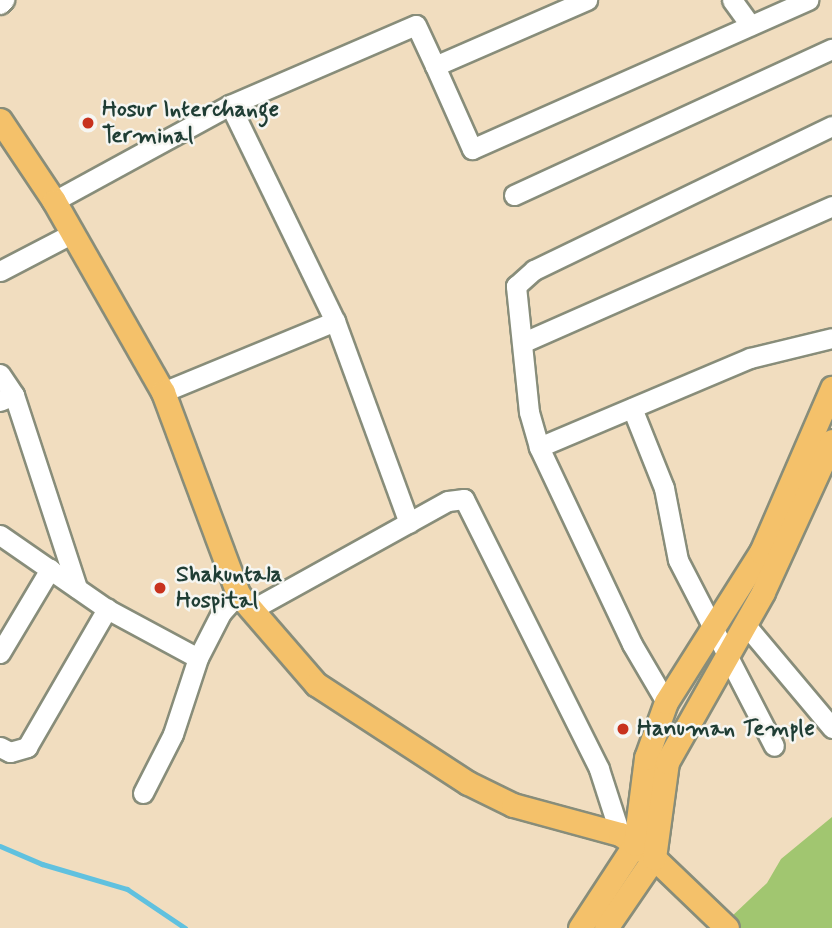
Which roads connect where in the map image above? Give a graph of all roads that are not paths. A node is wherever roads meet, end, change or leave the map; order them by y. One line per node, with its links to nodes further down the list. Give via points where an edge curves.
1 (4, 0): 5 (street)
2 (587, 0): 8 (street)
3 (733, 0): 6 (street)
4 (808, 0): 6 (street)
5 (0, 4)
6 (750, 25): 8 (street, via 472,149)
7 (832, 49): 12 (street)
8 (435, 66): 9 (street, via 416,24)
9 (230, 105): 13 (street); 17 (street)
10 (832, 126): 19 (street, via 523,277 516,295)
11 (3, 130): 13 (main road)
12 (514, 195)
13 (54, 201): 15 (main road)
14 (832, 206): 19 (street)
15 (73, 233): 16 (street); 22 (main road)
16 (0, 271)
17 (335, 321): 22 (street); 27 (street)
18 (832, 338): 24 (street, via 750,358)
19 (524, 342): 26 (street, via 530,412)
20 (0, 374): 23 (street)
21 (832, 388): 34 (main road, via 761,552)
22 (163, 392): 31 (main road)
23 (7, 398): 30 (street)
24 (632, 408): 26 (street); 34 (street, via 664,488 678,560)
25 (832, 441): 33 (main road, via 763,592)
26 (539, 447): 38 (street, via 632,644)
27 (409, 523): 31 (street); 43 (street, via 457,498 470,505)
28 (0, 535): 29 (street)
29 (50, 569): 30 (street); 36 (street)
30 (77, 588): 32 (street)
31 (245, 602): 37 (street, via 221,613); 43 (main road, via 316,684 338,702 468,783 513,805)
32 (107, 610): 37 (street); 41 (street, via 27,747 19,752)
33 (744, 623): 35 (main road); 39 (street)
34 (715, 629): 35 (street); 38 (main road)
35 (727, 651): 40 (street); 44 (main road, via 667,762)
36 (0, 653)
37 (198, 658): 42 (street, via 173,734)
38 (666, 702): 43 (main road, via 646,758)
39 (832, 728)
40 (774, 746)
41 (0, 747)
42 (143, 793)
43 (628, 839): 44 (main road); 45 (main road)
44 (654, 858): 46 (main road); 47 (main road)
45 (580, 928)
46 (606, 928)
47 (727, 928)

